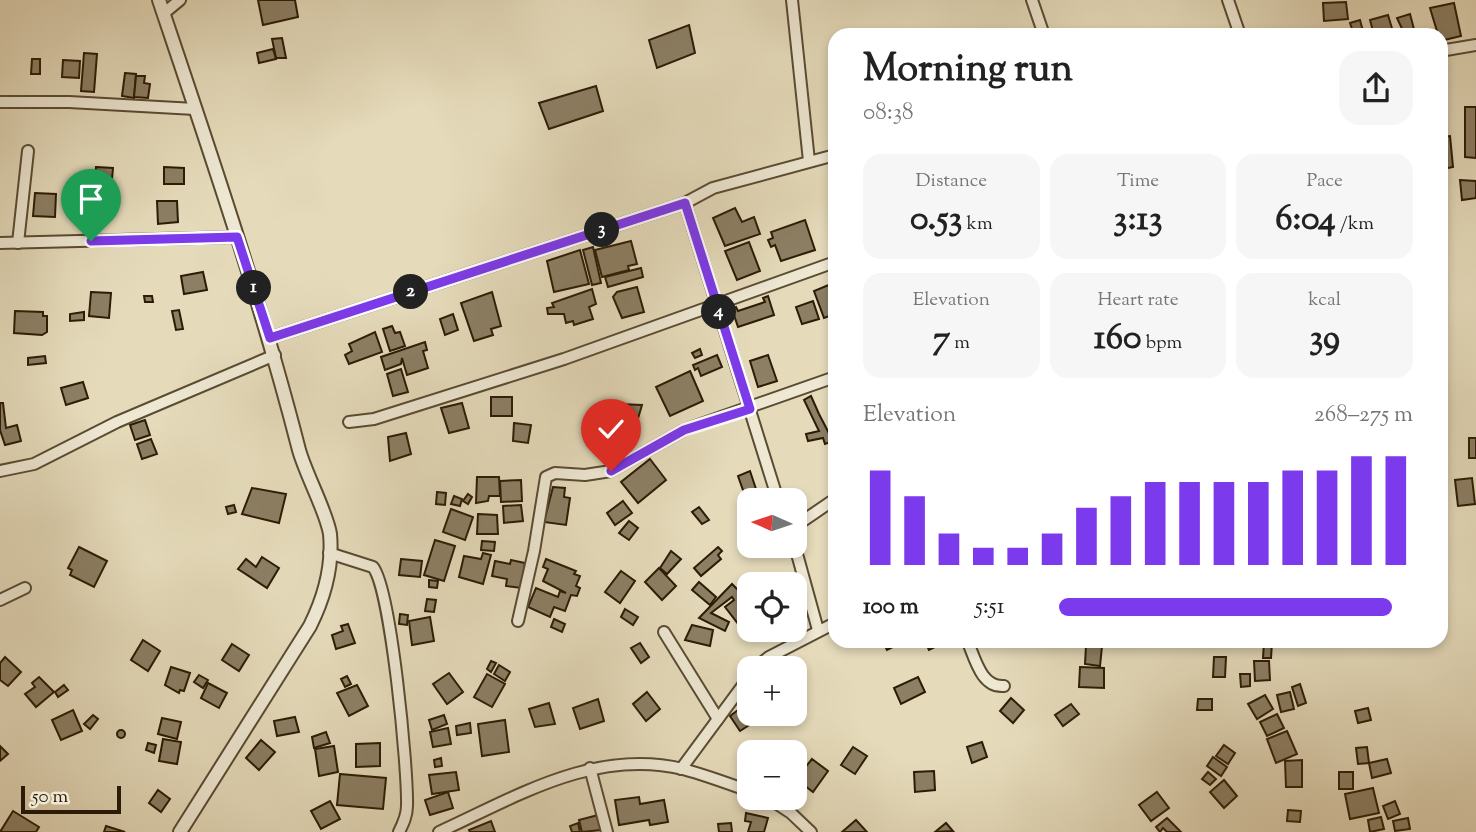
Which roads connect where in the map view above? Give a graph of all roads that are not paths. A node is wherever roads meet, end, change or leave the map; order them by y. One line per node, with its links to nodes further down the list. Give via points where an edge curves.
1 (159, 0): 6 (street)
2 (180, 0): 6 (street)
3 (792, 0): 15 (street)
4 (1032, 0): 7 (street)
5 (1228, 0): 8 (street)
6 (163, 14): 12 (street)
7 (1042, 28)
8 (1238, 28)
9 (1476, 45): 10 (street)
10 (1448, 50)
11 (0, 102): 12 (street)
12 (195, 109): 17 (street)
13 (28, 151): 19 (street)
14 (828, 157): 15 (street)
15 (810, 161): 16 (street, via 713,188)
16 (685, 203): 21 (street); 22 (street)
17 (237, 237): 19 (street); 22 (street)
18 (0, 243): 19 (street)
19 (18, 243)
20 (828, 264): 21 (street)
21 (716, 302): 25 (street); 26 (street, via 551,363 374,419)
22 (270, 338): 23 (street)
23 (275, 355): 27 (street, via 117,422 34,464); 31 (street, via 306,474 330,533)
24 (828, 380): 25 (street)
25 (750, 409): 28 (street); 35 (street, via 684,430 611,471 546,477)
26 (349, 422)
27 (0, 471)
28 (774, 488)
29 (828, 504): 30 (street)
30 (807, 518)
31 (329, 554): 48 (street, via 322,603 310,626); 49 (street, via 373,567 382,584 407,807)
32 (798, 558): 37 (street)
33 (25, 587): 34 (street)
34 (0, 600)
35 (518, 621)
36 (828, 626): 37 (street)
37 (818, 631): 40 (street)
38 (664, 632): 43 (street)
39 (971, 648): 41 (street, via 985,679)
40 (771, 656)
41 (1004, 686)
42 (737, 693): 43 (street)
43 (718, 719): 45 (street)
44 (590, 768): 45 (street, via 639,765); 50 (street); 51 (street)
45 (681, 769): 46 (street)
46 (737, 787)
47 (786, 810): 52 (street)
48 (180, 832)
49 (399, 832)
50 (439, 832)
51 (607, 832)
52 (811, 832)

